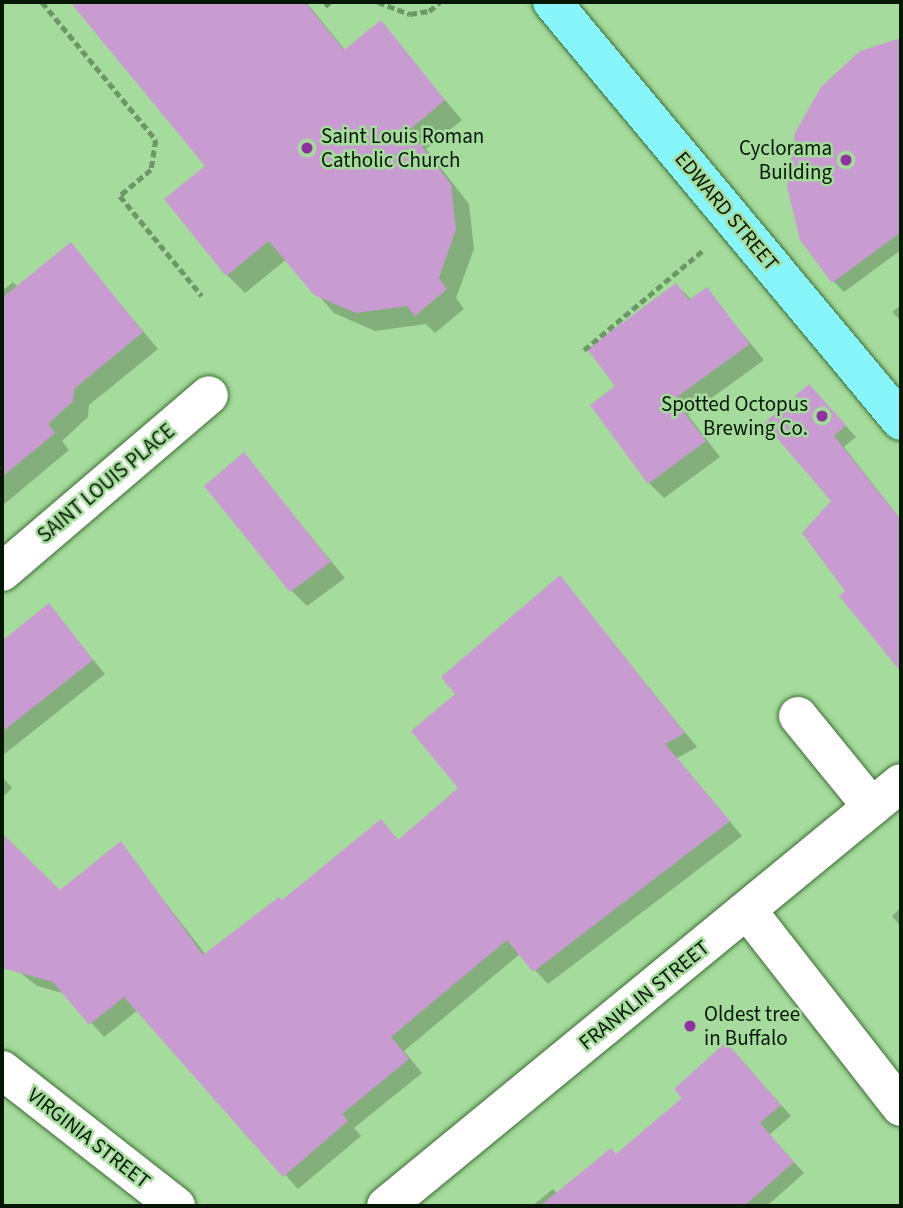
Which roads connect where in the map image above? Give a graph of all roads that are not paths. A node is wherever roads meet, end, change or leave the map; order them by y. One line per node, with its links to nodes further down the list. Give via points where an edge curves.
1 (552, 2): 3 (main road, EDWARD STREET)
2 (209, 395): 4 (street, SAINT LOUIS PLACE)
3 (901, 421)
4 (2, 572)
5 (799, 716): 7 (street)
6 (901, 783): 7 (street, FRANKLIN STREET)
7 (872, 807): 8 (street, FRANKLIN STREET)
8 (747, 909): 10 (street); 12 (street, FRANKLIN STREET)
9 (5, 1079): 11 (street, VIRGINIA STREET)
10 (901, 1107)
11 (176, 1206)
12 (386, 1206)

